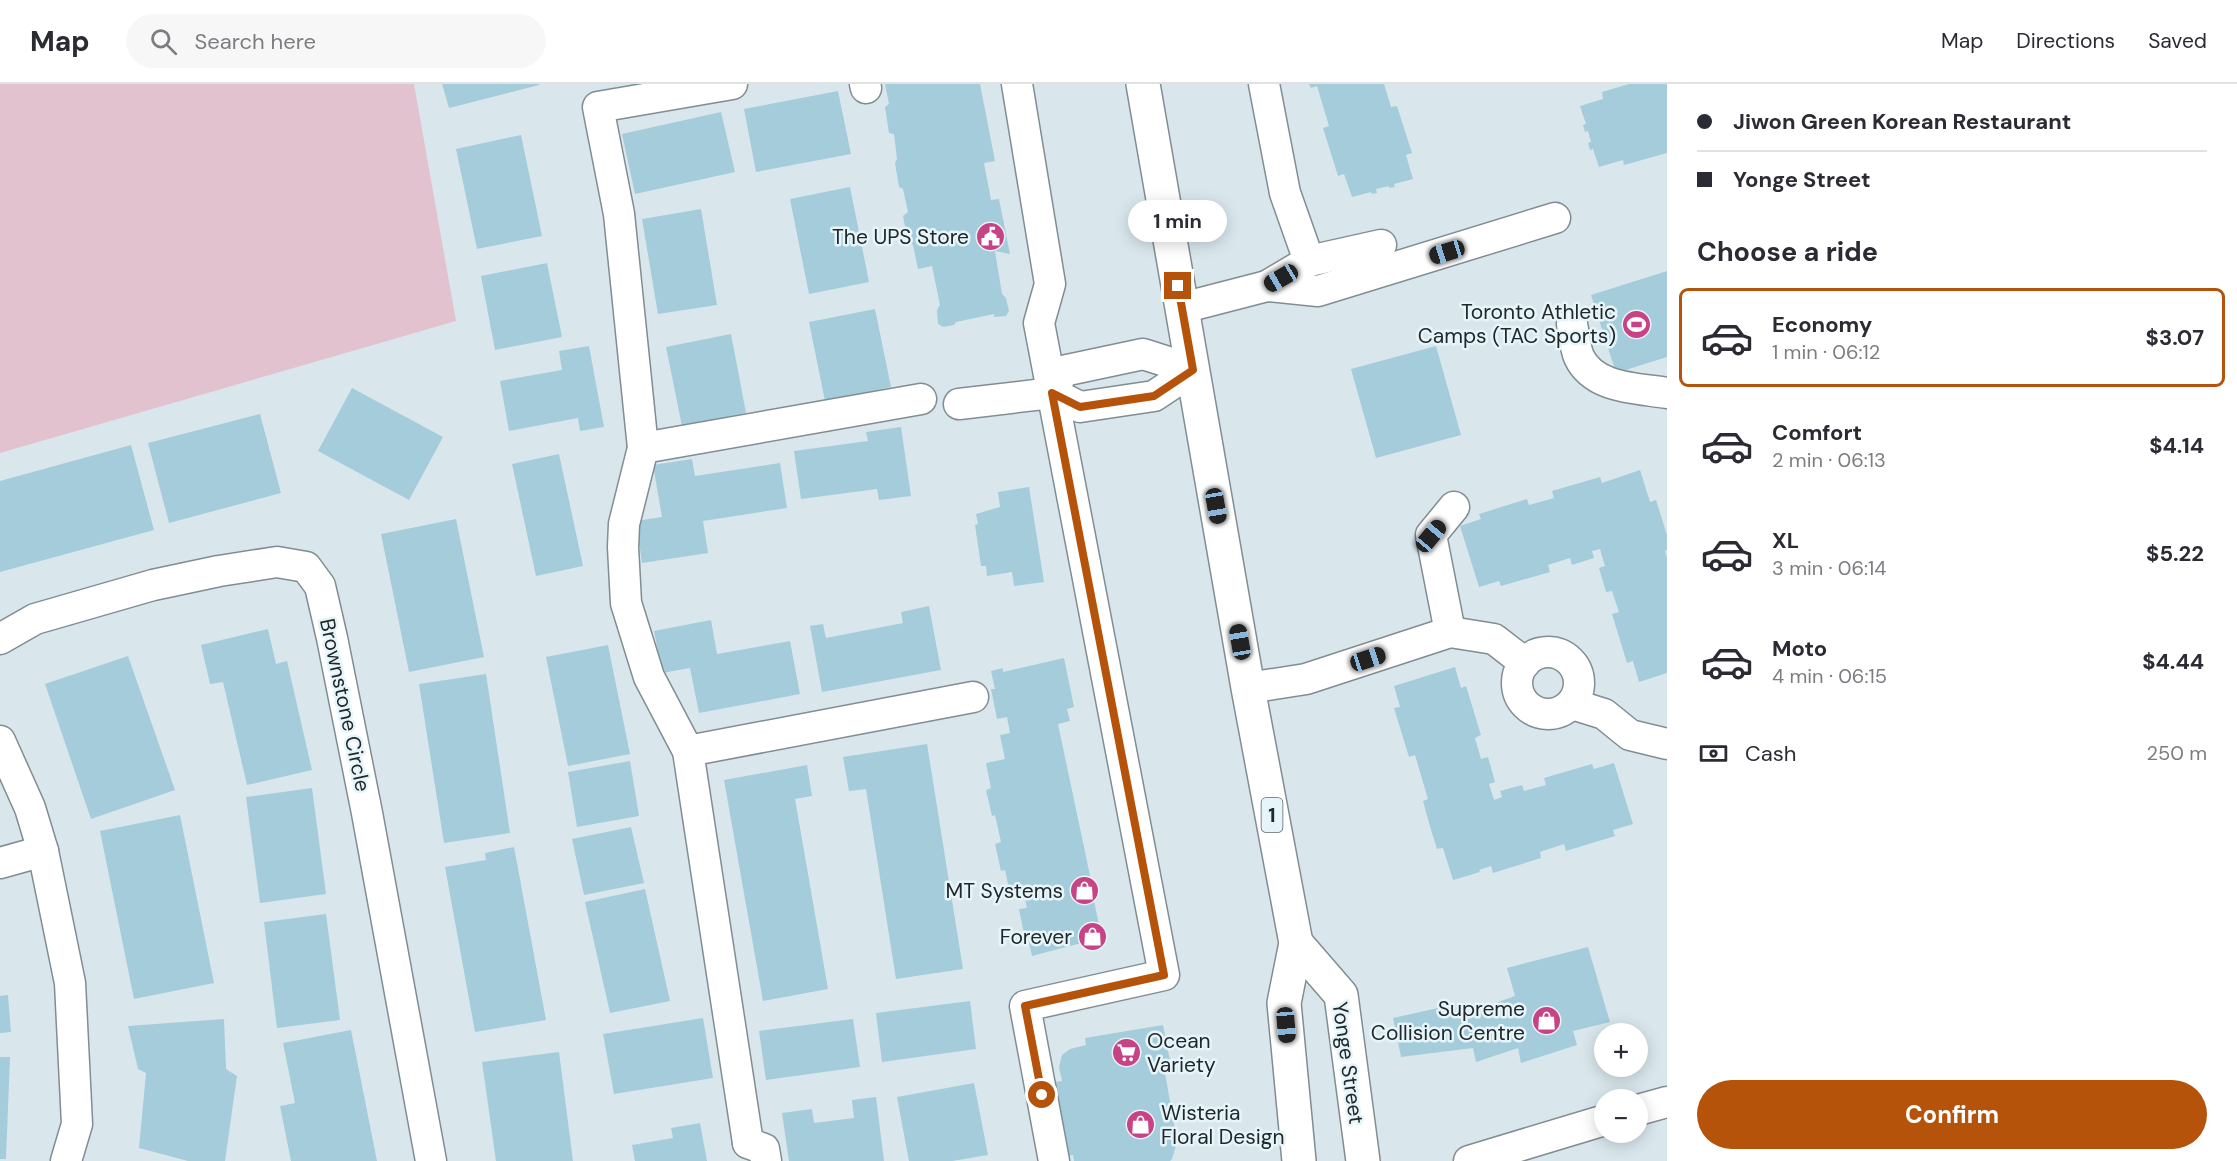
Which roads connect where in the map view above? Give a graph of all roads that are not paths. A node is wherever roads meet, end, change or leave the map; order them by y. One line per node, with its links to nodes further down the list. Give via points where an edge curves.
1 (732, 84): 16 (street, via 598,107 619,214)
2 (1017, 84): 12 (street, via 1050,284 1039,323)
3 (1143, 84): 9 (main road, 1)
4 (1263, 84): 7 (street, via 1286,194)
5 (1555, 218): 8 (street, via 1318,291)
6 (1381, 245): 7 (street)
7 (1309, 261): 8 (street)
8 (1267, 286): 9 (street)
9 (1182, 308): 11 (main road, 1)
10 (1572, 324): 13 (street, via 1579,356 1592,375 1613,384)
11 (1193, 370): 12 (street, via 1154,396 1080,407); 12 (street, via 1143,354 1063,371); 21 (main road, 1)
12 (1052, 393): 15 (street); 36 (street, via 1164,975 1025,1006)
13 (1667, 393)
14 (921, 399): 16 (street)
15 (959, 404)
16 (643, 448): 26 (street, via 624,524 626,603 649,677)
17 (1454, 507): 18 (street, via 1431,536)
18 (1450, 632): 20 (street, via 1494,639); 21 (street, via 1306,679)
19 (0, 639): 35 (street, Brownstone Circle, via 35,619 153,585 277,562 306,567 320,586 332,638)
20 (1525, 663): 23 (street, via 1517,683 1523,702 1531,710 1552,715); 23 (street, via 1546,652 1567,658 1578,673 1580,684)
21 (1248, 688): 29 (main road, 1)
22 (973, 696): 26 (street)
23 (1572, 704): 25 (street, via 1604,714 1630,735)
24 (0, 741): 27 (street)
25 (1667, 744)
26 (688, 751): 33 (street)
27 (44, 851): 28 (street); 34 (street, via 70,983 77,1124)
28 (0, 863)
29 (1296, 943): 37 (main road, 1, via 1284,1003); 38 (main road, Yonge Street, via 1341,995)
30 (1667, 1102): 31 (street)
31 (1648, 1107)
32 (1594, 1123): 39 (street)
33 (750, 1155)
34 (66, 1161)
35 (431, 1161)
36 (1054, 1161)
37 (1299, 1161)
38 (1364, 1161)
39 (1469, 1161)

